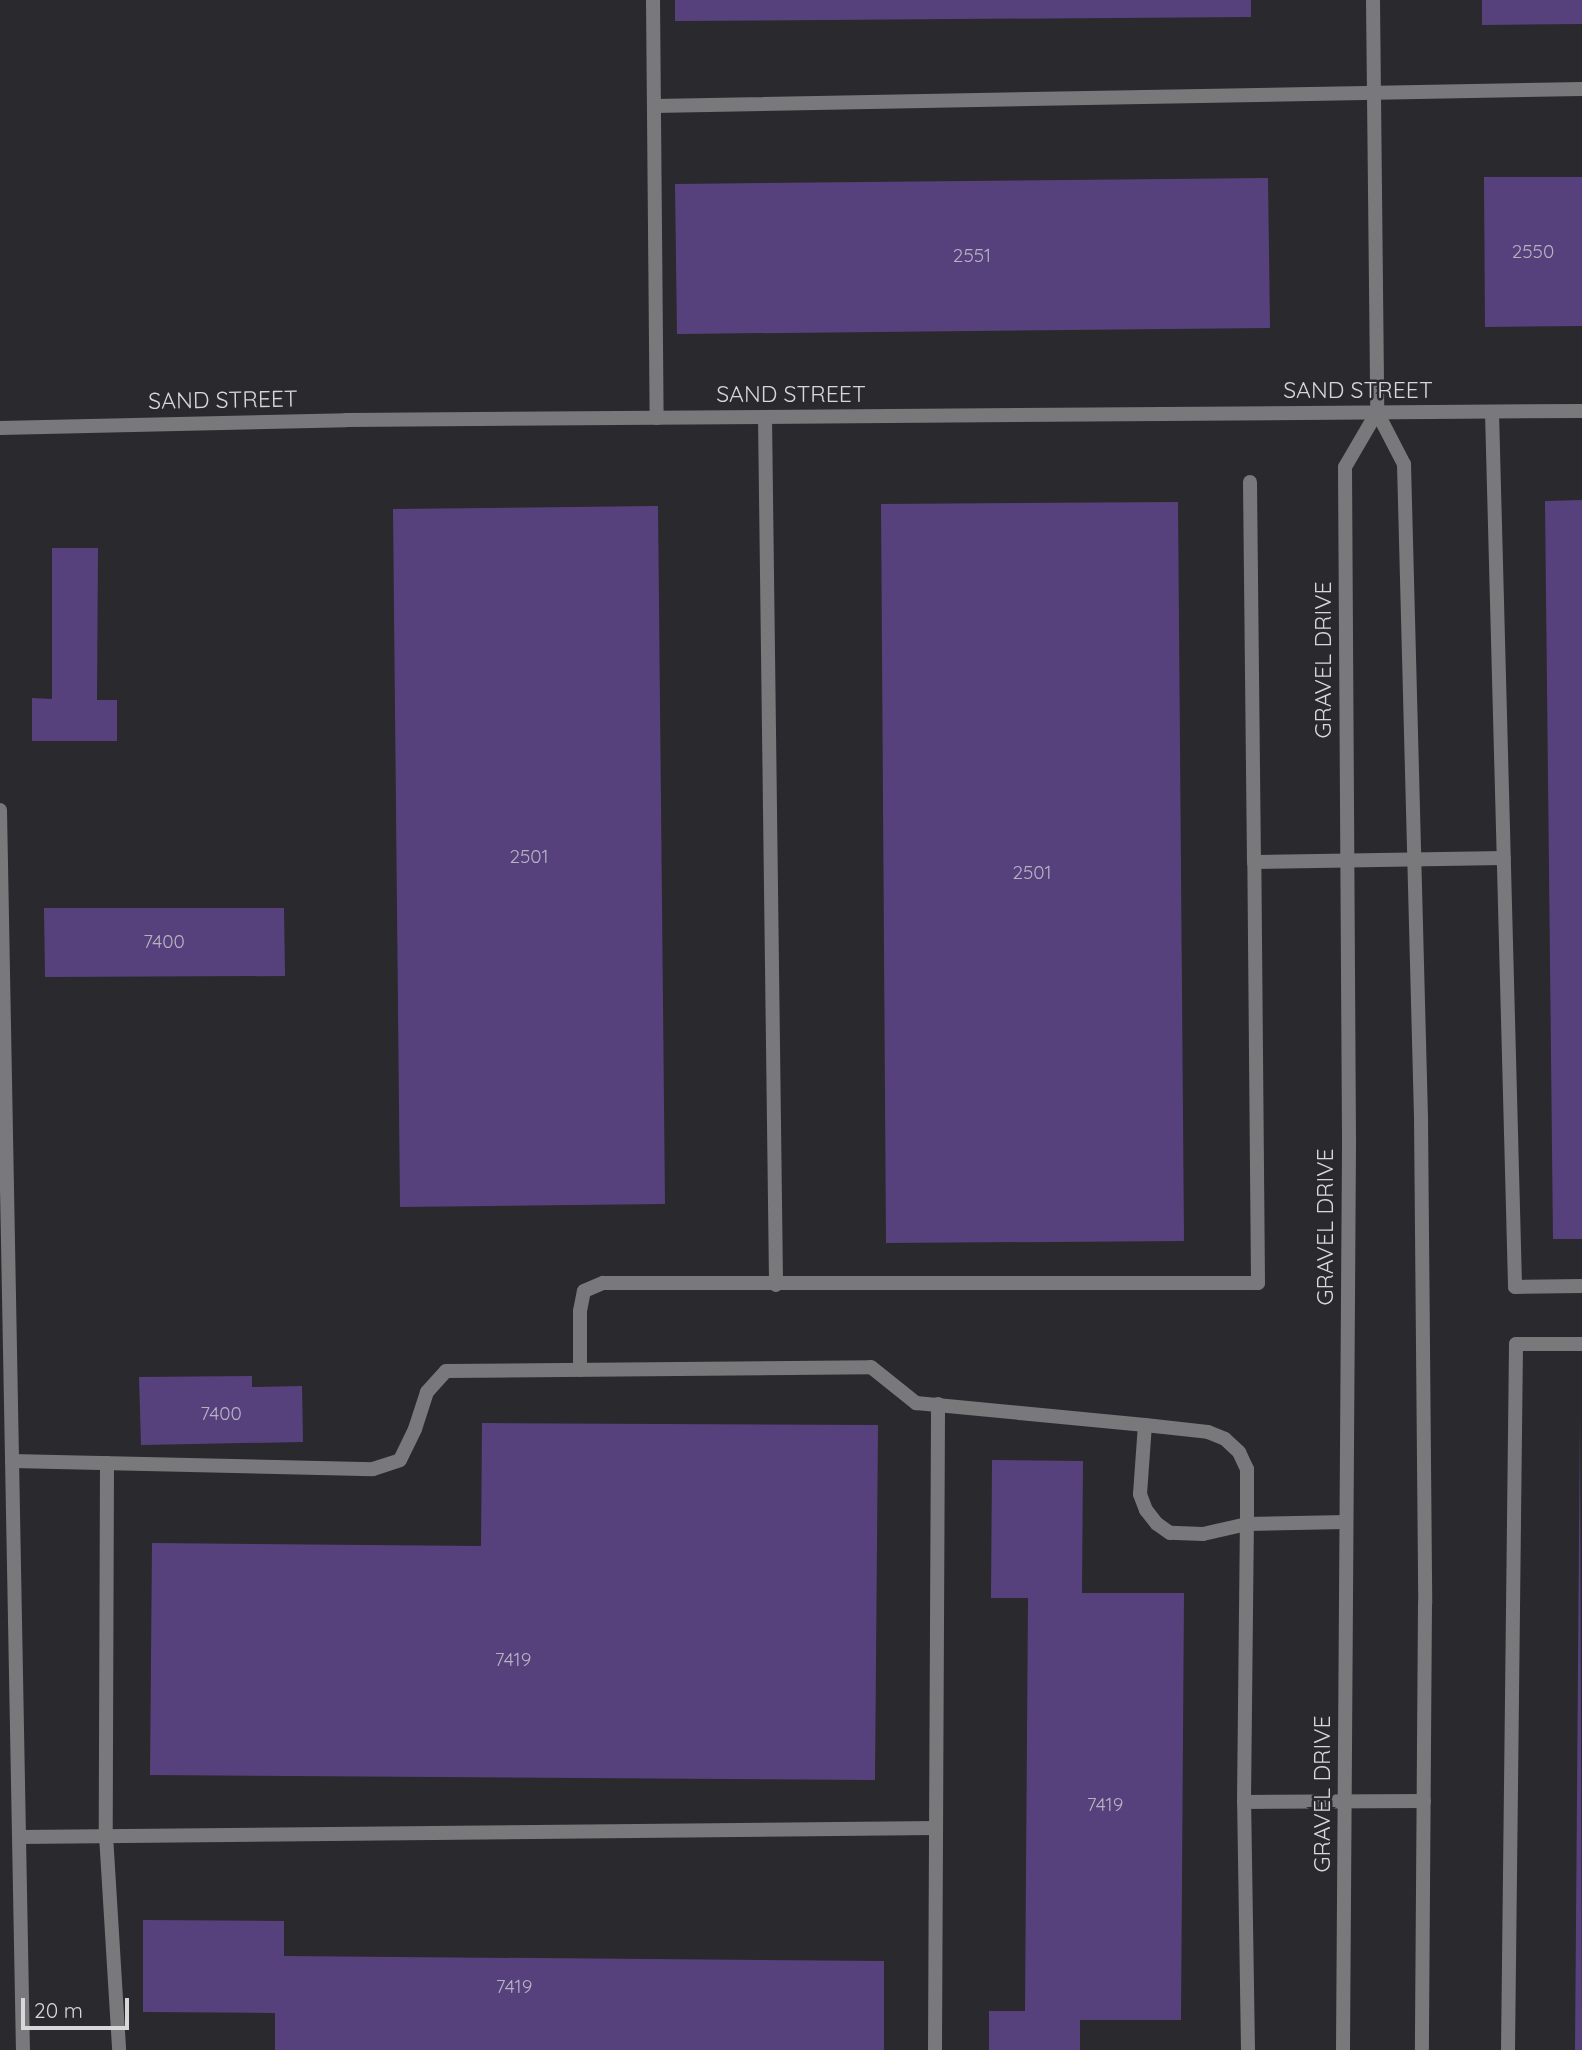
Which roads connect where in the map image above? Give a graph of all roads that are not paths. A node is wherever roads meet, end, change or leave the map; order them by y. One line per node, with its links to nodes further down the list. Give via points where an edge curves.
1 (653, 0): 5 (street)
2 (1373, 0): 4 (street)
3 (1582, 89): 4 (street)
4 (1373, 91): 5 (street); 7 (street)
5 (654, 106): 10 (street)
6 (1582, 411): 8 (street, SAND STREET)
7 (1377, 412): 8 (street, SAND STREET); 9 (street, SAND STREET); 14 (street, via 1404,464); 16 (street, GRAVEL DRIVE, via 1345,467)
8 (1492, 412): 15 (street)
9 (765, 417): 10 (street, SAND STREET); 19 (street)
10 (657, 418): 11 (street, SAND STREET)
11 (0, 428)
12 (1250, 482): 17 (street)
13 (0, 810): 18 (street)
14 (1414, 858): 15 (street); 16 (street); 30 (street, via 1421,1131)
15 (1504, 858): 20 (street, via 1515,1287)
16 (1347, 859): 17 (street); 28 (street, GRAVEL DRIVE)
17 (1254, 862): 19 (street, via 1258,1283)
18 (4, 1261): 23 (street)
19 (776, 1285): 22 (street, via 603,1283 584,1292)
20 (1582, 1286)
21 (1582, 1344): 42 (street, via 1516,1344)
22 (580, 1370): 24 (street, via 872,1367 916,1403); 27 (street, via 446,1371 427,1392 400,1460 373,1469)
23 (5, 1402): 26 (street)
24 (938, 1404): 25 (street); 33 (street)
25 (1145, 1425): 29 (street, via 1208,1432 1239,1452 1247,1469); 29 (street, via 1140,1494 1157,1524 1170,1534 1203,1534)
26 (12, 1461): 27 (street); 35 (street)
27 (107, 1463): 34 (street)
28 (1346, 1522): 29 (street); 32 (street, GRAVEL DRIVE)
29 (1247, 1524): 31 (street)
30 (1424, 1801): 32 (street); 41 (street)
31 (1244, 1802): 32 (street); 39 (street)
32 (1345, 1802): 40 (street, GRAVEL DRIVE)
33 (936, 1828): 34 (street); 38 (street)
34 (106, 1835): 35 (street); 37 (street)
35 (19, 1837): 36 (street)
36 (23, 2050)
37 (119, 2050)
38 (935, 2050)
39 (1248, 2050)
40 (1343, 2050)
41 (1422, 2050)
42 (1508, 2050)

